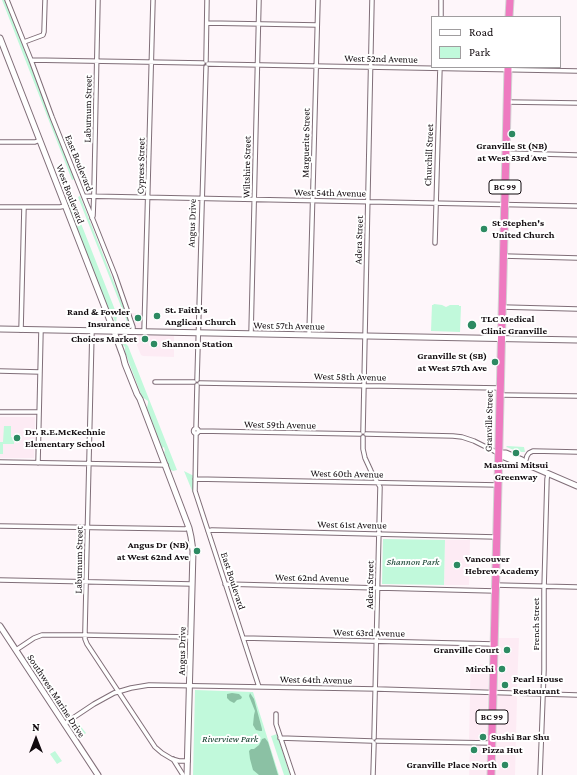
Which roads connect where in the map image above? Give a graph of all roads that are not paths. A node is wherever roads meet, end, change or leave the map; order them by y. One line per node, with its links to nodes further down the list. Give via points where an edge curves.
1 (7, 0): 17 (street, East Boulevard)
2 (45, 0): 17 (street, via 43,35)
3 (98, 0): 19 (street, Laburnum Street)
4 (153, 0): 20 (street, Cypress Street)
5 (207, 0): 13 (street, Angus Drive)
6 (259, 0): 14 (street, Wiltshire Street)
7 (318, 0): 15 (street, Marguerite Street)
8 (372, 0): 24 (street, Adera Street)
9 (441, 0): 11 (street)
10 (510, 0): 12 (highway)
11 (441, 16)
12 (509, 16)
13 (207, 23): 14 (street); 21 (street, Angus Drive)
14 (259, 24): 15 (street); 22 (street, Wiltshire Street)
15 (317, 25): 23 (street, Marguerite Street)
16 (0, 38): 31 (street, West Boulevard)
17 (24, 42): 18 (street, East Boulevard)
18 (31, 60): 19 (street, West 52nd Avenue); 35 (street, East Boulevard)
19 (98, 62): 20 (street, West 52nd Avenue); 36 (street, Laburnum Street)
20 (152, 63): 21 (street, West 52nd Avenue); 37 (street, Cypress Street)
21 (206, 64): 22 (street, West 52nd Avenue); 38 (street, Angus Drive)
22 (258, 64): 23 (street, West 52nd Avenue); 39 (street, Wiltshire Street)
23 (316, 66): 24 (street, West 52nd Avenue); 40 (street, Marguerite Street)
24 (371, 67): 25 (street, West 52nd Avenue); 41 (street, Adera Street)
25 (431, 68)
26 (440, 68): 27 (street, West 52nd Avenue); 42 (street, Churchill Street)
27 (508, 68): 28 (street, West 52nd Avenue); 29 (highway, Granville Street / BC 99)
28 (577, 71)
29 (507, 102): 30 (street); 33 (highway, Granville Street / BC 99)
30 (577, 103)
31 (40, 140): 32 (street); 44 (street, West Boulevard)
32 (0, 142)
33 (506, 153): 34 (street); 43 (highway, Granville Street / BC 99)
34 (577, 155)
35 (84, 196): 36 (street, West 54th Avenue); 48 (street, East Boulevard)
36 (94, 197): 37 (street, West 54th Avenue); 48 (street, Laburnum Street)
37 (148, 198): 38 (street, West 54th Avenue); 60 (street, Cypress Street)
38 (202, 199): 39 (street, West 54th Avenue); 61 (street, Angus Drive)
39 (254, 200): 40 (street, West 54th Avenue); 62 (street, Wiltshire Street)
40 (312, 201): 41 (street, West 54th Avenue); 63 (street, Marguerite Street)
41 (368, 202): 42 (street, West 54th Avenue); 64 (street, Adera Street)
42 (436, 203): 43 (street, West 54th Avenue); 49 (street, Churchill Street)
43 (504, 205): 45 (street, West 54th Avenue); 50 (highway, Granville Street / BC 99)
44 (65, 206): 47 (street); 58 (street, West Boulevard)
45 (577, 206)
46 (0, 207): 47 (street)
47 (24, 207): 55 (street)
48 (92, 218): 59 (street, East Boulevard)
49 (435, 243)
50 (503, 256): 51 (street); 52 (highway, Granville Street / BC 99)
51 (577, 258)
52 (502, 307): 53 (street); 65 (highway, Granville Street / BC 99)
53 (577, 309)
54 (0, 329): 55 (street, West 57th Avenue)
55 (21, 330): 56 (street, West 57th Avenue)
56 (41, 330): 57 (street, West 57th Avenue); 68 (street)
57 (92, 331): 58 (street, West 57th Avenue); 83 (street, Laburnum Street)
58 (114, 332): 59 (street, West 57th Avenue); 84 (street, West Boulevard)
59 (133, 332): 60 (street, West 57th Avenue)
60 (144, 332): 61 (street, West 57th Avenue)
61 (198, 333): 62 (street, West 57th Avenue); 70 (street, Angus Drive)
62 (251, 334): 63 (street, West 57th Avenue)
63 (309, 335): 64 (street, West 57th Avenue)
64 (364, 336): 65 (street, West 57th Avenue); 71 (street, Adera Street)
65 (501, 339): 66 (street, West 57th Avenue); 72 (highway, Granville Street / BC 99)
66 (577, 340)
67 (0, 371): 68 (street)
68 (40, 372): 75 (street)
69 (155, 382): 70 (street, West 58th Avenue)
70 (197, 383): 71 (street, West 58th Avenue); 76 (street, Angus Drive)
71 (364, 386): 72 (street, West 58th Avenue); 77 (street, Adera Street)
72 (500, 392): 73 (street, West 58th Avenue); 79 (highway, Granville Street / BC 99)
73 (577, 396)
74 (0, 412): 75 (street)
75 (39, 412): 81 (street)
76 (197, 431): 77 (street, West 59th Avenue); 86 (street, Angus Drive)
77 (363, 434): 79 (street, West 59th Avenue, via 453,436 467,438); 87 (street, Adera Street, via 365,458)
78 (577, 452): 82 (street, via 533,451 529,453)
79 (498, 453): 82 (street, via 506,453); 88 (highway, Granville Street / BC 99)
80 (0, 462): 81 (street)
81 (38, 463): 83 (street)
82 (525, 463): 85 (street)
83 (89, 464): 84 (street); 91 (street, Laburnum Street)
84 (166, 465): 92 (street, West Boulevard)
85 (548, 474): 89 (street); 100 (street, French Street)
86 (195, 479): 87 (street, West 60th Avenue); 93 (street, East Boulevard, via 195,491)
87 (378, 482): 88 (street, West 60th Avenue); 94 (street, Adera Street)
88 (498, 484): 95 (highway, Granville Street / BC 99)
89 (577, 486)
90 (0, 526): 91 (street)
91 (88, 527): 92 (street); 97 (street, Laburnum Street)
92 (189, 528): 98 (street, Angus Drive, via 192,544)
93 (208, 531): 94 (street, West 61st Avenue); 99 (street, East Boulevard)
94 (379, 534): 95 (street, West 61st Avenue); 102 (street, Adera Street)
95 (496, 537): 103 (highway, Granville Street / BC 99)
96 (0, 580): 97 (street)
97 (86, 581): 98 (street); 105 (street, Laburnum Street)
98 (192, 584): 106 (street, Angus Drive)
99 (226, 584): 102 (street, West 62nd Avenue); 107 (street, East Boulevard)
100 (544, 586): 101 (street, West 62nd Avenue); 103 (street, West 62nd Avenue); 116 (street, French Street)
101 (577, 587)
102 (378, 588): 103 (street, West 62nd Avenue); 108 (street, Adera Street)
103 (495, 588): 109 (highway, Granville Street / BC 99)
104 (0, 626): 110 (street, Southwest Marine Drive)
105 (85, 635): 106 (street); 110 (street, via 42,635); 114 (street, Laburnum Street, via 87,644)
106 (191, 637): 111 (street, Angus Drive)
107 (243, 638): 108 (street, West 63rd Avenue); 112 (street, East Boulevard)
108 (376, 641): 109 (street, West 63rd Avenue); 113 (street, Adera Street)
109 (494, 644): 115 (highway, Granville Street / BC 99)
110 (16, 650): 119 (street, Southwest Marine Drive)
111 (190, 685): 112 (street, West 64th Avenue); 114 (street, West 64th Avenue, via 149,685); 124 (street, Angus Drive)
112 (259, 687): 113 (street, West 64th Avenue)
113 (377, 691): 115 (street, West 64th Avenue); 121 (street, Adera Street)
114 (118, 692): 119 (street, West 64th Avenue, via 98,701); 123 (street, Laburnum Street, via 155,747)
115 (493, 693): 116 (street, West 64th Avenue); 122 (highway, Granville Street / BC 99)
116 (543, 694): 117 (street, West 64th Avenue); 131 (street, French Street)
117 (577, 695)
118 (276, 714): 120 (street)
119 (64, 724): 125 (street, Southwest Marine Drive)
120 (280, 738): 121 (street); 128 (street)
121 (374, 741): 122 (street); 129 (street, Adera Street)
122 (492, 743): 130 (highway, Granville Street / BC 99)
123 (172, 758): 124 (street, Laburnum Street); 126 (street, Laburnum Street)
124 (188, 761): 127 (street, Angus Drive)
125 (98, 775)
126 (183, 775)
127 (187, 775)
128 (293, 775)
129 (373, 775)
130 (491, 775)
131 (540, 775)

